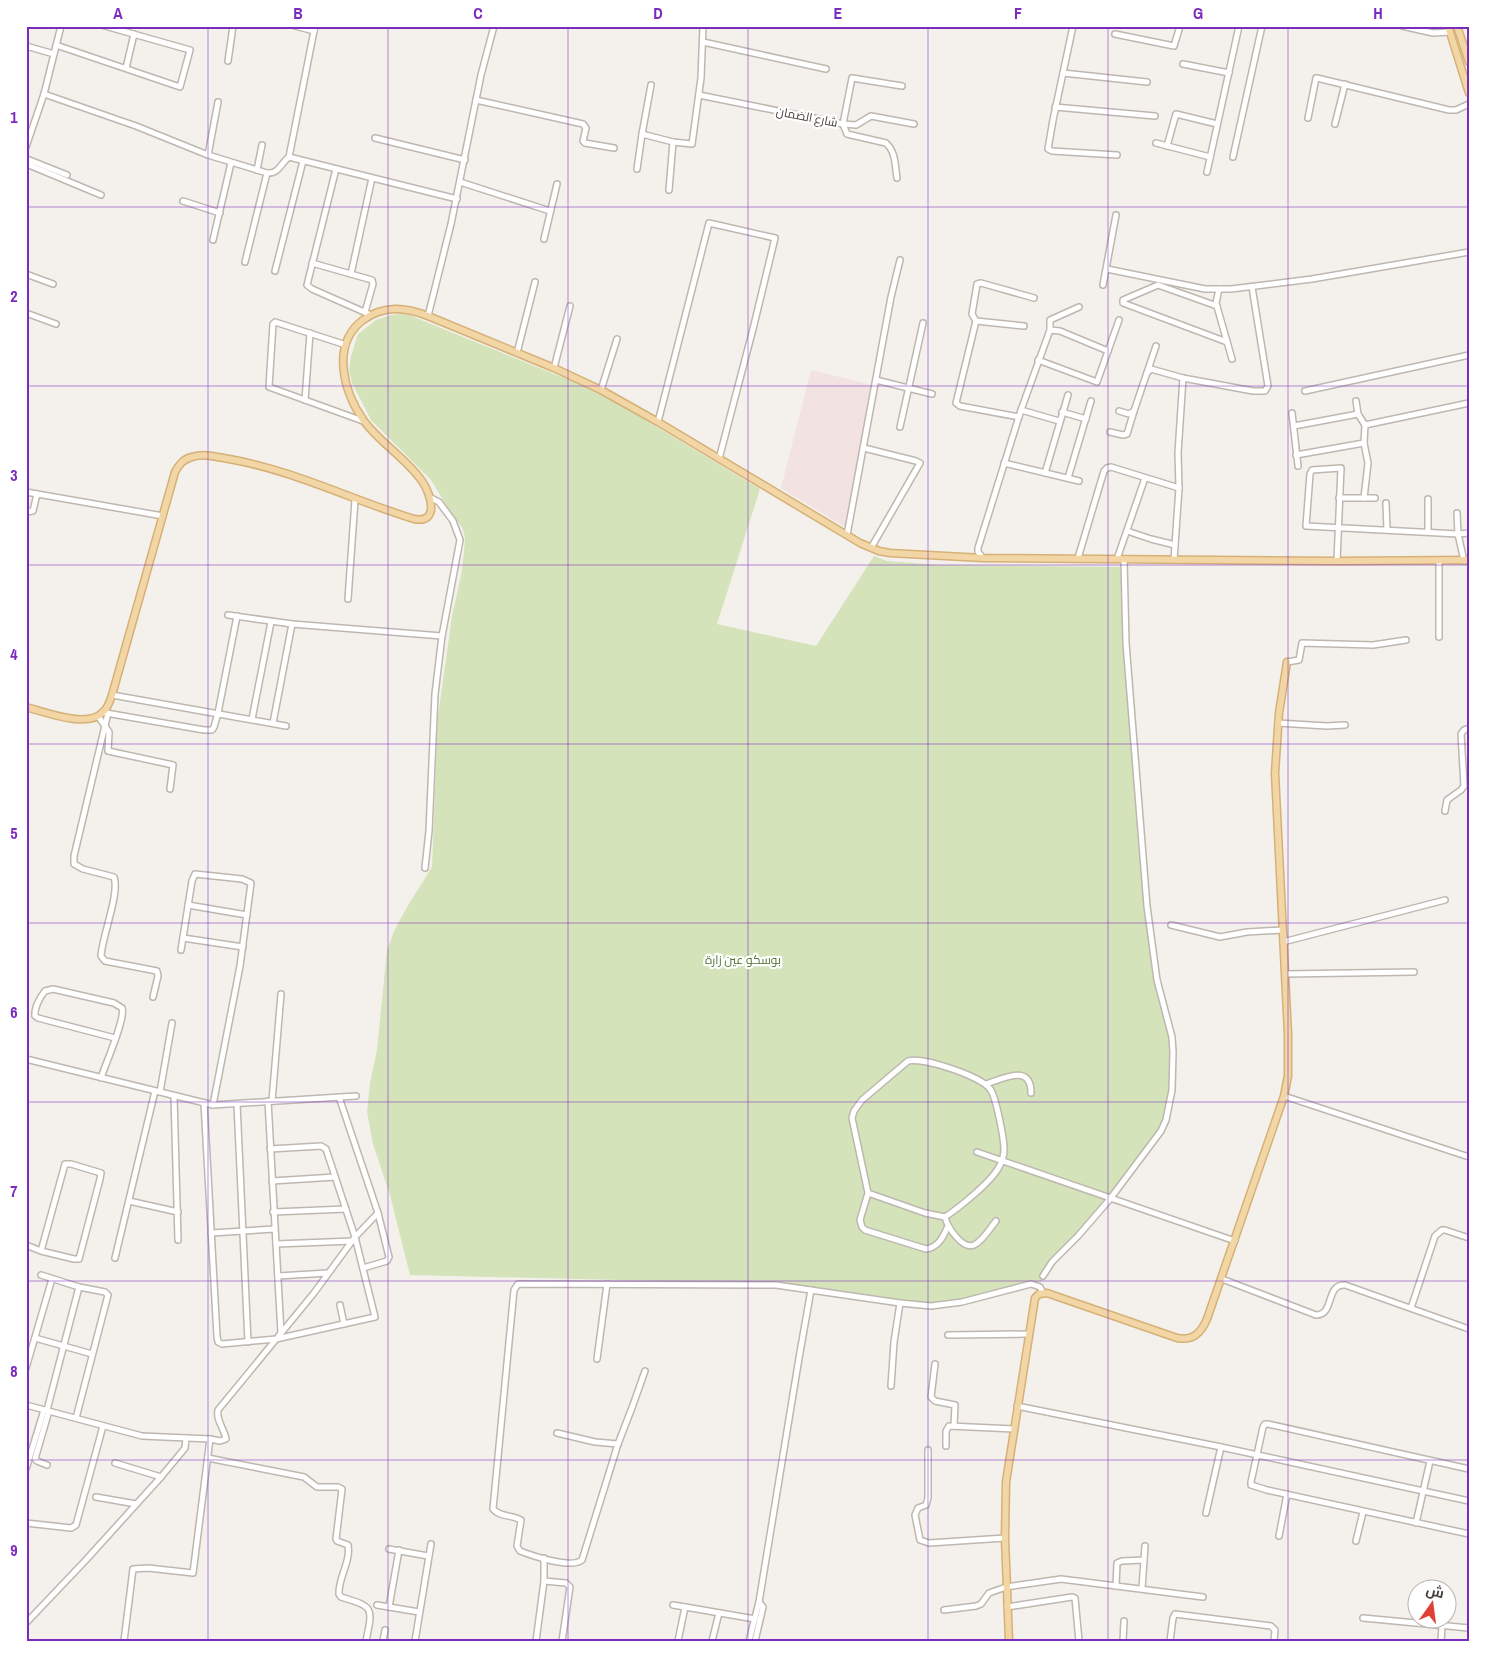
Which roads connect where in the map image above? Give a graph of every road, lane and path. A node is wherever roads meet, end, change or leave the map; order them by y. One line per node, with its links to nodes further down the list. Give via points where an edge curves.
1 (61, 26): 18 (street)
2 (105, 26): 15 (street)
3 (233, 26): 21 (street)
4 (295, 26): 13 (street)
5 (494, 26): 35 (street)
6 (703, 26): 17 (street)
7 (1073, 26): 27 (street)
8 (1180, 26): 16 (street, via 1174,46)
9 (1239, 26): 26 (street)
10 (1262, 26): 57 (street)
11 (1402, 26): 14 (street, via 1433,33)
12 (1457, 26): 22 (main road)
13 (314, 29): 56 (street)
14 (1449, 29): 32 (main road)
15 (134, 34): 24 (street); 24 (street, via 190,50 180,87)
16 (1115, 34)
17 (703, 42): 25 (street); 34 (street)
18 (56, 45): 20 (street); 24 (street)
19 (26, 46): 20 (street)
20 (54, 54): 33 (street)
21 (228, 61)
22 (1469, 62)
23 (1183, 64): 26 (street)
24 (126, 68)
25 (826, 69)
26 (1228, 73): 43 (street)
27 (1063, 74): 28 (street); 38 (street)
28 (1147, 82)
29 (1345, 84): 37 (street, via 1450,110); 40 (street, via 1316,78); 44 (street)
30 (651, 85): 45 (street)
31 (902, 86): 41 (street, via 852,78)
32 (1469, 93)
33 (44, 94): 51 (street); 53 (street)
34 (698, 95): 41 (street, شارع الضمان); 47 (street, via 692,144)
35 (476, 100): 52 (street, via 583,124 586,128 584,143); 59 (street)
36 (218, 102): 53 (street)
37 (1469, 104)
38 (1056, 107): 39 (street); 54 (street, via 1048,149)
39 (1154, 116)
40 (1308, 118)
41 (843, 124): 42 (street, شارع الضمان, via 856,125 871,116); 69 (street, via 850,136 886,143 893,152)
42 (914, 124)
43 (1217, 124): 50 (street, via 1176,114); 55 (street)
44 (1335, 124)
45 (642, 134): 47 (street); 63 (street)
46 (375, 138): 59 (street)
47 (673, 142): 72 (street)
48 (1156, 143): 50 (street)
49 (262, 145): 64 (street)
50 (1168, 146): 55 (street)
51 (26, 147)
52 (614, 148)
53 (208, 154): 61 (street)
54 (1117, 155)
55 (1210, 156): 65 (street)
56 (289, 157): 60 (street); 66 (street, via 275,172)
57 (1233, 157)
58 (27, 159): 67 (street); 73 (street, via 29,165)
59 (465, 160): 70 (street)
60 (303, 161): 62 (street); 86 (street)
61 (231, 163): 64 (street); 77 (street)
62 (336, 169): 68 (street); 84 (street)
63 (637, 169)
64 (257, 170): 66 (street)
65 (1207, 172)
66 (267, 173): 83 (street)
67 (66, 175)
68 (372, 178): 74 (street); 88 (street)
69 (897, 178)
70 (460, 182): 74 (street); 76 (street)
71 (557, 184): 76 (street)
72 (669, 190)
73 (101, 195)
74 (456, 199): 101 (street)
75 (183, 201): 77 (street)
76 (550, 211): 79 (street)
77 (220, 213): 80 (street)
78 (1116, 215): 85 (street)
79 (544, 239)
80 (213, 240)
81 (1469, 252): 92 (street)
82 (900, 260): 121 (street)
83 (245, 262)
84 (312, 263): 88 (street); 98 (street, via 306,282 309,287)
85 (1107, 269): 91 (street); 93 (street)
86 (275, 271)
87 (26, 274): 90 (street)
88 (351, 274): 98 (street, via 373,281)
89 (535, 282): 114 (street)
90 (53, 284)
91 (1103, 285)
92 (1252, 287): 93 (street); 120 (street, via 1268,386 1265,391)
93 (1219, 289): 96 (street)
94 (1034, 298): 103 (street, via 978,283 972,314)
95 (570, 306): 118 (street)
96 (1217, 306): 110 (street); 110 (street, via 1158,285 1123,300 1123,303)
97 (1079, 307): 107 (street, via 1050,320)
98 (364, 312): 100 (street)
99 (26, 313): 105 (street)
100 (372, 315): 101 (main road, via 395,308); 111 (main road, via 359,323)
101 (428, 316): 114 (main road)
102 (1119, 320): 113 (street)
103 (976, 321): 106 (street); 137 (street, via 956,403)
104 (923, 323): 122 (street)
105 (56, 324)
106 (1024, 326)
107 (1050, 330): 113 (street); 117 (street)
108 (310, 333): 111 (street); 127 (street); 127 (street, via 273,324 269,387)
109 (617, 339): 123 (street)
110 (1227, 342): 116 (street)
111 (346, 346): 139 (main road, via 343,361 345,380)
112 (1156, 346): 119 (street)
113 (1108, 351): 117 (street, via 1097,382)
114 (517, 353): 118 (main road)
115 (1469, 355): 124 (street)
116 (1232, 359)
117 (1038, 360): 131 (street)
118 (554, 368): 123 (main road)
119 (1147, 373): 120 (street, via 1151,369); 134 (street)
120 (1183, 378): 156 (street)
121 (876, 380): 122 (street); 147 (street)
122 (908, 388): 125 (street); 144 (street)
123 (601, 390): 141 (main road)
124 (1304, 391)
125 (932, 394)
126 (1068, 395): 133 (street)
127 (305, 400): 139 (street)
128 (1092, 400): 138 (street)
129 (1356, 401): 136 (street)
130 (1469, 403): 142 (street)
131 (1021, 410): 137 (street); 140 (street)
132 (1119, 410): 134 (street)
133 (1062, 412): 138 (street); 140 (street)
134 (1134, 412): 145 (street, via 1127,434)
135 (1292, 413): 143 (street)
136 (1358, 414): 142 (street); 143 (street)
137 (1019, 417): 150 (street)
138 (1086, 419): 153 (street)
139 (364, 421): 159 (main road, via 415,471)
140 (1059, 421): 152 (street)
141 (658, 422): 149 (main road); 149 (street, via 709,223 775,238)
142 (1365, 425): 146 (street)
143 (1294, 426): 148 (street)
144 (900, 427)
145 (1110, 432)
146 (1364, 443): 148 (street); 161 (street, via 1369,468)
147 (864, 448): 175 (street); 177 (street, via 920,463)
148 (1296, 455): 151 (street)
149 (719, 459): 175 (main road)
150 (1004, 463): 152 (street); 178 (street, via 978,548)
151 (1298, 466)
152 (1045, 473): 153 (street)
153 (1068, 478): 155 (street)
154 (1145, 478): 156 (street); 171 (street); 179 (street, via 1111,467 1104,471)
155 (1079, 481)
156 (1179, 488): 176 (street)
157 (26, 492): 158 (street)
158 (37, 494): 166 (street, via 33,511); 168 (street)
159 (431, 498): 164 (main road, via 429,514 418,520); 190 (street, via 439,502 453,521 460,540)
160 (1340, 498): 161 (street); 169 (street); 169 (street, via 1341,468 1312,470 1306,526)
161 (1364, 498): 162 (street)
162 (1375, 498)
163 (1428, 499): 172 (street)
164 (355, 500): 168 (main road, via 269,468 199,455 187,458 175,472); 185 (street)
165 (1386, 503): 170 (street)
166 (26, 512)
167 (1456, 513): 174 (street)
168 (163, 516): 194 (main road)
169 (1338, 527): 170 (street); 183 (street)
170 (1386, 530): 172 (street)
171 (1128, 531): 176 (street); 180 (street)
172 (1428, 532): 174 (street)
173 (1469, 533): 174 (street)
174 (1458, 534): 182 (street)
175 (847, 535): 177 (main road)
176 (1175, 545): 181 (street)
177 (871, 548): 178 (main road, via 890,553)
178 (983, 558): 179 (main road)
179 (1078, 558): 180 (main road)
180 (1121, 559): 181 (main road); 243 (street, via 1145,887 1157,980 1172,1037 1173,1070 1170,1105 1161,1131)
181 (1174, 560): 183 (main road)
182 (1466, 560): 184 (main road)
183 (1337, 562): 184 (main road)
184 (1439, 562): 191 (street)
185 (348, 599)
186 (228, 615): 187 (street)
187 (237, 616): 188 (street); 196 (street)
188 (271, 622): 189 (street); 198 (street)
189 (292, 624): 190 (street); 199 (street)
190 (442, 636): 207 (street, via 434,704 429,831)
191 (1438, 637)
192 (1406, 640): 193 (street, via 1373,645 1302,643 1299,660)
193 (1287, 662): 200 (main road)
194 (112, 695): 196 (street); 197 (main road)
195 (26, 707): 197 (main road, via 78,719)
196 (218, 713): 197 (street, via 214,727 209,731); 198 (street)
197 (103, 714): 202 (street); 202 (street)
198 (252, 719): 199 (street)
199 (272, 723): 203 (street)
200 (1278, 723): 201 (street); 212 (main road, via 1275,774)
201 (1345, 725)
202 (105, 726): 205 (street, via 108,751 173,765); 220 (street, via 74,864 114,876 113,902 101,956 104,961 157,971)
203 (286, 726)
204 (1469, 728): 206 (street, via 1461,734 1464,786 1447,800)
205 (170, 789)
206 (1445, 811)
207 (424, 868)
208 (1445, 900): 214 (street)
209 (188, 905): 210 (street); 210 (street, via 195,874 242,879 251,883); 213 (street)
210 (247, 914): 215 (street)
211 (1171, 925): 212 (street, via 1220,936)
212 (1282, 930): 214 (main road)
213 (183, 938): 215 (street); 216 (street)
214 (1283, 942): 218 (main road)
215 (243, 947): 235 (street)
216 (181, 950)
217 (1414, 972): 218 (street)
218 (1285, 974): 230 (main road, via 1289,1067)
219 (281, 994): 232 (street)
220 (153, 997)
221 (172, 1023): 226 (street)
222 (116, 1038): 222 (street, via 124,1012 114,1003 53,989 45,991 34,1013 38,1018); 224 (street)
223 (26, 1059): 224 (street)
224 (100, 1078): 226 (street)
225 (986, 1084): 227 (street, via 1021,1075 1028,1079); 239 (street, via 994,1095 1004,1150); 242 (street, via 945,1067 913,1060 862,1100 854,1111 853,1124)
226 (157, 1092): 228 (street); 244 (street)
227 (1031, 1093)
228 (174, 1096): 233 (street); 246 (street)
229 (356, 1096): 231 (street)
230 (1284, 1096): 238 (street); 258 (main road)
231 (339, 1097): 232 (street); 248 (street)
232 (270, 1101): 234 (street); 236 (street)
233 (204, 1104): 235 (street); 254 (street)
234 (237, 1104): 235 (street); 253 (street)
235 (213, 1105)
236 (270, 1149): 240 (street, via 325,1147); 241 (street)
237 (977, 1152): 239 (street)
238 (1469, 1157)
239 (1001, 1161): 243 (street); 249 (street, via 992,1177)
240 (335, 1177): 241 (street); 245 (street)
241 (272, 1182): 247 (street)
242 (868, 1193): 249 (street); 251 (street, via 860,1220 866,1230 926,1249 939,1243)
243 (1110, 1199): 258 (street); 267 (street, via 1052,1262)
244 (129, 1201): 246 (street); 262 (street)
245 (346, 1209): 247 (street); 256 (street)
246 (178, 1212): 257 (street)
247 (273, 1212): 252 (street)
248 (378, 1213): 256 (street); 263 (street, via 389,1259)
249 (945, 1217): 251 (street)
250 (996, 1221): 251 (street, via 974,1245 963,1242)
251 (948, 1226)
252 (274, 1229): 253 (street); 260 (street)
253 (243, 1231): 254 (street); 284 (street)
254 (211, 1233): 284 (street, via 217,1340 222,1344)
255 (1469, 1238): 276 (street, via 1445,1230 1435,1236)
256 (354, 1239): 260 (street); 263 (street); 264 (street)
257 (178, 1240)
258 (1235, 1241): 268 (main road)
259 (26, 1244): 261 (street)
260 (276, 1244): 266 (street)
261 (41, 1251): 261 (street, via 63,1166 67,1163 100,1173 79,1259)
262 (115, 1258)
263 (363, 1268): 277 (street, via 375,1317)
264 (328, 1273): 266 (street); 279 (street)
265 (41, 1275): 269 (street)
266 (278, 1276): 279 (street)
267 (1044, 1276)
268 (1222, 1278): 273 (main road, via 1205,1325 1198,1334 1184,1339); 276 (street, via 1316,1315 1325,1312 1333,1291 1340,1285)
269 (52, 1279): 271 (street); 282 (street)
270 (607, 1284): 272 (street, via 766,1284); 287 (street); 332 (street, via 521,1283 515,1287 493,1509 520,1519 517,1549)
271 (79, 1287): 285 (street); 286 (street, via 108,1295)
272 (811, 1290): 274 (street); 339 (street)
273 (1042, 1293): 274 (street, via 1040,1287 1031,1284 953,1304); 280 (main road, via 1036,1295)
274 (900, 1303): 291 (street)
275 (340, 1305): 277 (street)
276 (1411, 1308): 278 (street)
277 (344, 1324): 283 (street)
278 (1469, 1329)
279 (281, 1333): 283 (street)
280 (1028, 1334): 281 (street); 293 (main road)
281 (948, 1336)
282 (35, 1338): 285 (street); 289 (street)
283 (276, 1339): 284 (street); 301 (street, via 218,1410 218,1421 226,1439)
284 (248, 1342)
285 (64, 1346): 286 (street); 294 (street)
286 (92, 1354): 295 (street)
287 (597, 1359)
288 (935, 1364): 297 (street, via 932,1397 935,1401 955,1405)
289 (26, 1368)
290 (644, 1371): 302 (street)
291 (891, 1386)
292 (26, 1405): 294 (street)
293 (1017, 1406): 298 (main road); 304 (street)
294 (47, 1410): 295 (street); 310 (street, via 35,1459); 311 (street)
295 (76, 1418): 296 (street)
296 (103, 1426): 300 (street, via 142,1436); 322 (street, via 76,1525 71,1528)
297 (954, 1426): 298 (street); 303 (street, via 947,1428)
298 (1014, 1429): 325 (main road, via 1006,1482)
299 (557, 1433): 302 (street)
300 (186, 1438): 301 (street); 313 (street, via 185,1448)
301 (210, 1439): 307 (street)
302 (618, 1444): 332 (street, via 582,1560 574,1564)
303 (946, 1446)
304 (1221, 1448): 306 (street); 320 (street)
305 (928, 1450): 325 (street, via 928,1498 926,1505 915,1512 920,1540 929,1543)
306 (1257, 1455): 308 (street, via 1263,1427 1268,1424); 314 (street); 315 (street, via 1251,1485)
307 (208, 1458): 354 (street, via 192,1573 148,1568 133,1570); 355 (street, via 304,1477 317,1487 342,1489 336,1539 348,1548 339,1594 368,1607)
308 (1430, 1461): 312 (street); 314 (street)
309 (115, 1463): 313 (street)
310 (47, 1465)
311 (26, 1469)
312 (1469, 1469)
313 (161, 1477): 318 (street)
314 (1423, 1491): 317 (street); 321 (street)
315 (1287, 1494): 319 (street); 324 (street)
316 (96, 1497): 318 (street)
317 (1469, 1501)
318 (136, 1504): 351 (street)
319 (1363, 1512): 321 (street); 326 (street)
320 (1206, 1513)
321 (1416, 1522): 323 (street)
322 (26, 1523)
323 (1469, 1534)
324 (1279, 1536)
325 (1004, 1538): 336 (main road)
326 (1356, 1541)
327 (431, 1544): 331 (street)
328 (1145, 1546): 333 (street)
329 (388, 1549): 330 (street)
330 (399, 1550): 331 (street); 343 (street)
331 (428, 1556): 346 (street)
332 (544, 1558): 334 (street)
333 (1144, 1560): 335 (street, via 1117,1562); 337 (street)
334 (544, 1581): 358 (street); 359 (street, via 566,1583 570,1587)
335 (1116, 1586): 336 (street, via 1061,1579); 337 (street)
336 (1006, 1587): 342 (main road); 345 (street, via 989,1593 976,1606)
337 (1142, 1588): 338 (street)
338 (1203, 1597)
339 (759, 1602): 349 (street); 363 (street, via 763,1607)
340 (673, 1605): 344 (street)
341 (377, 1606): 343 (street)
342 (1007, 1606): 364 (main road); 365 (street, via 1072,1597)
343 (389, 1607): 346 (street)
344 (685, 1607): 347 (street); 360 (street)
345 (944, 1610)
346 (419, 1612): 357 (street)
347 (719, 1613): 349 (street); 361 (street)
348 (1363, 1618): 352 (street)
349 (755, 1619): 362 (street)
350 (1124, 1621): 366 (street)
351 (26, 1623)
352 (1408, 1623)
353 (385, 1630): 356 (street)
354 (124, 1641)
355 (366, 1641)
356 (382, 1641)
357 (415, 1641)
358 (536, 1641)
359 (562, 1641)
360 (678, 1641)
361 (712, 1641)
362 (749, 1641)
363 (755, 1641)
364 (1009, 1641)
365 (1079, 1641)
366 (1123, 1641)
367 (1170, 1641): 368 (street, via 1175,1614 1271,1626 1275,1630)
368 (1274, 1641)

